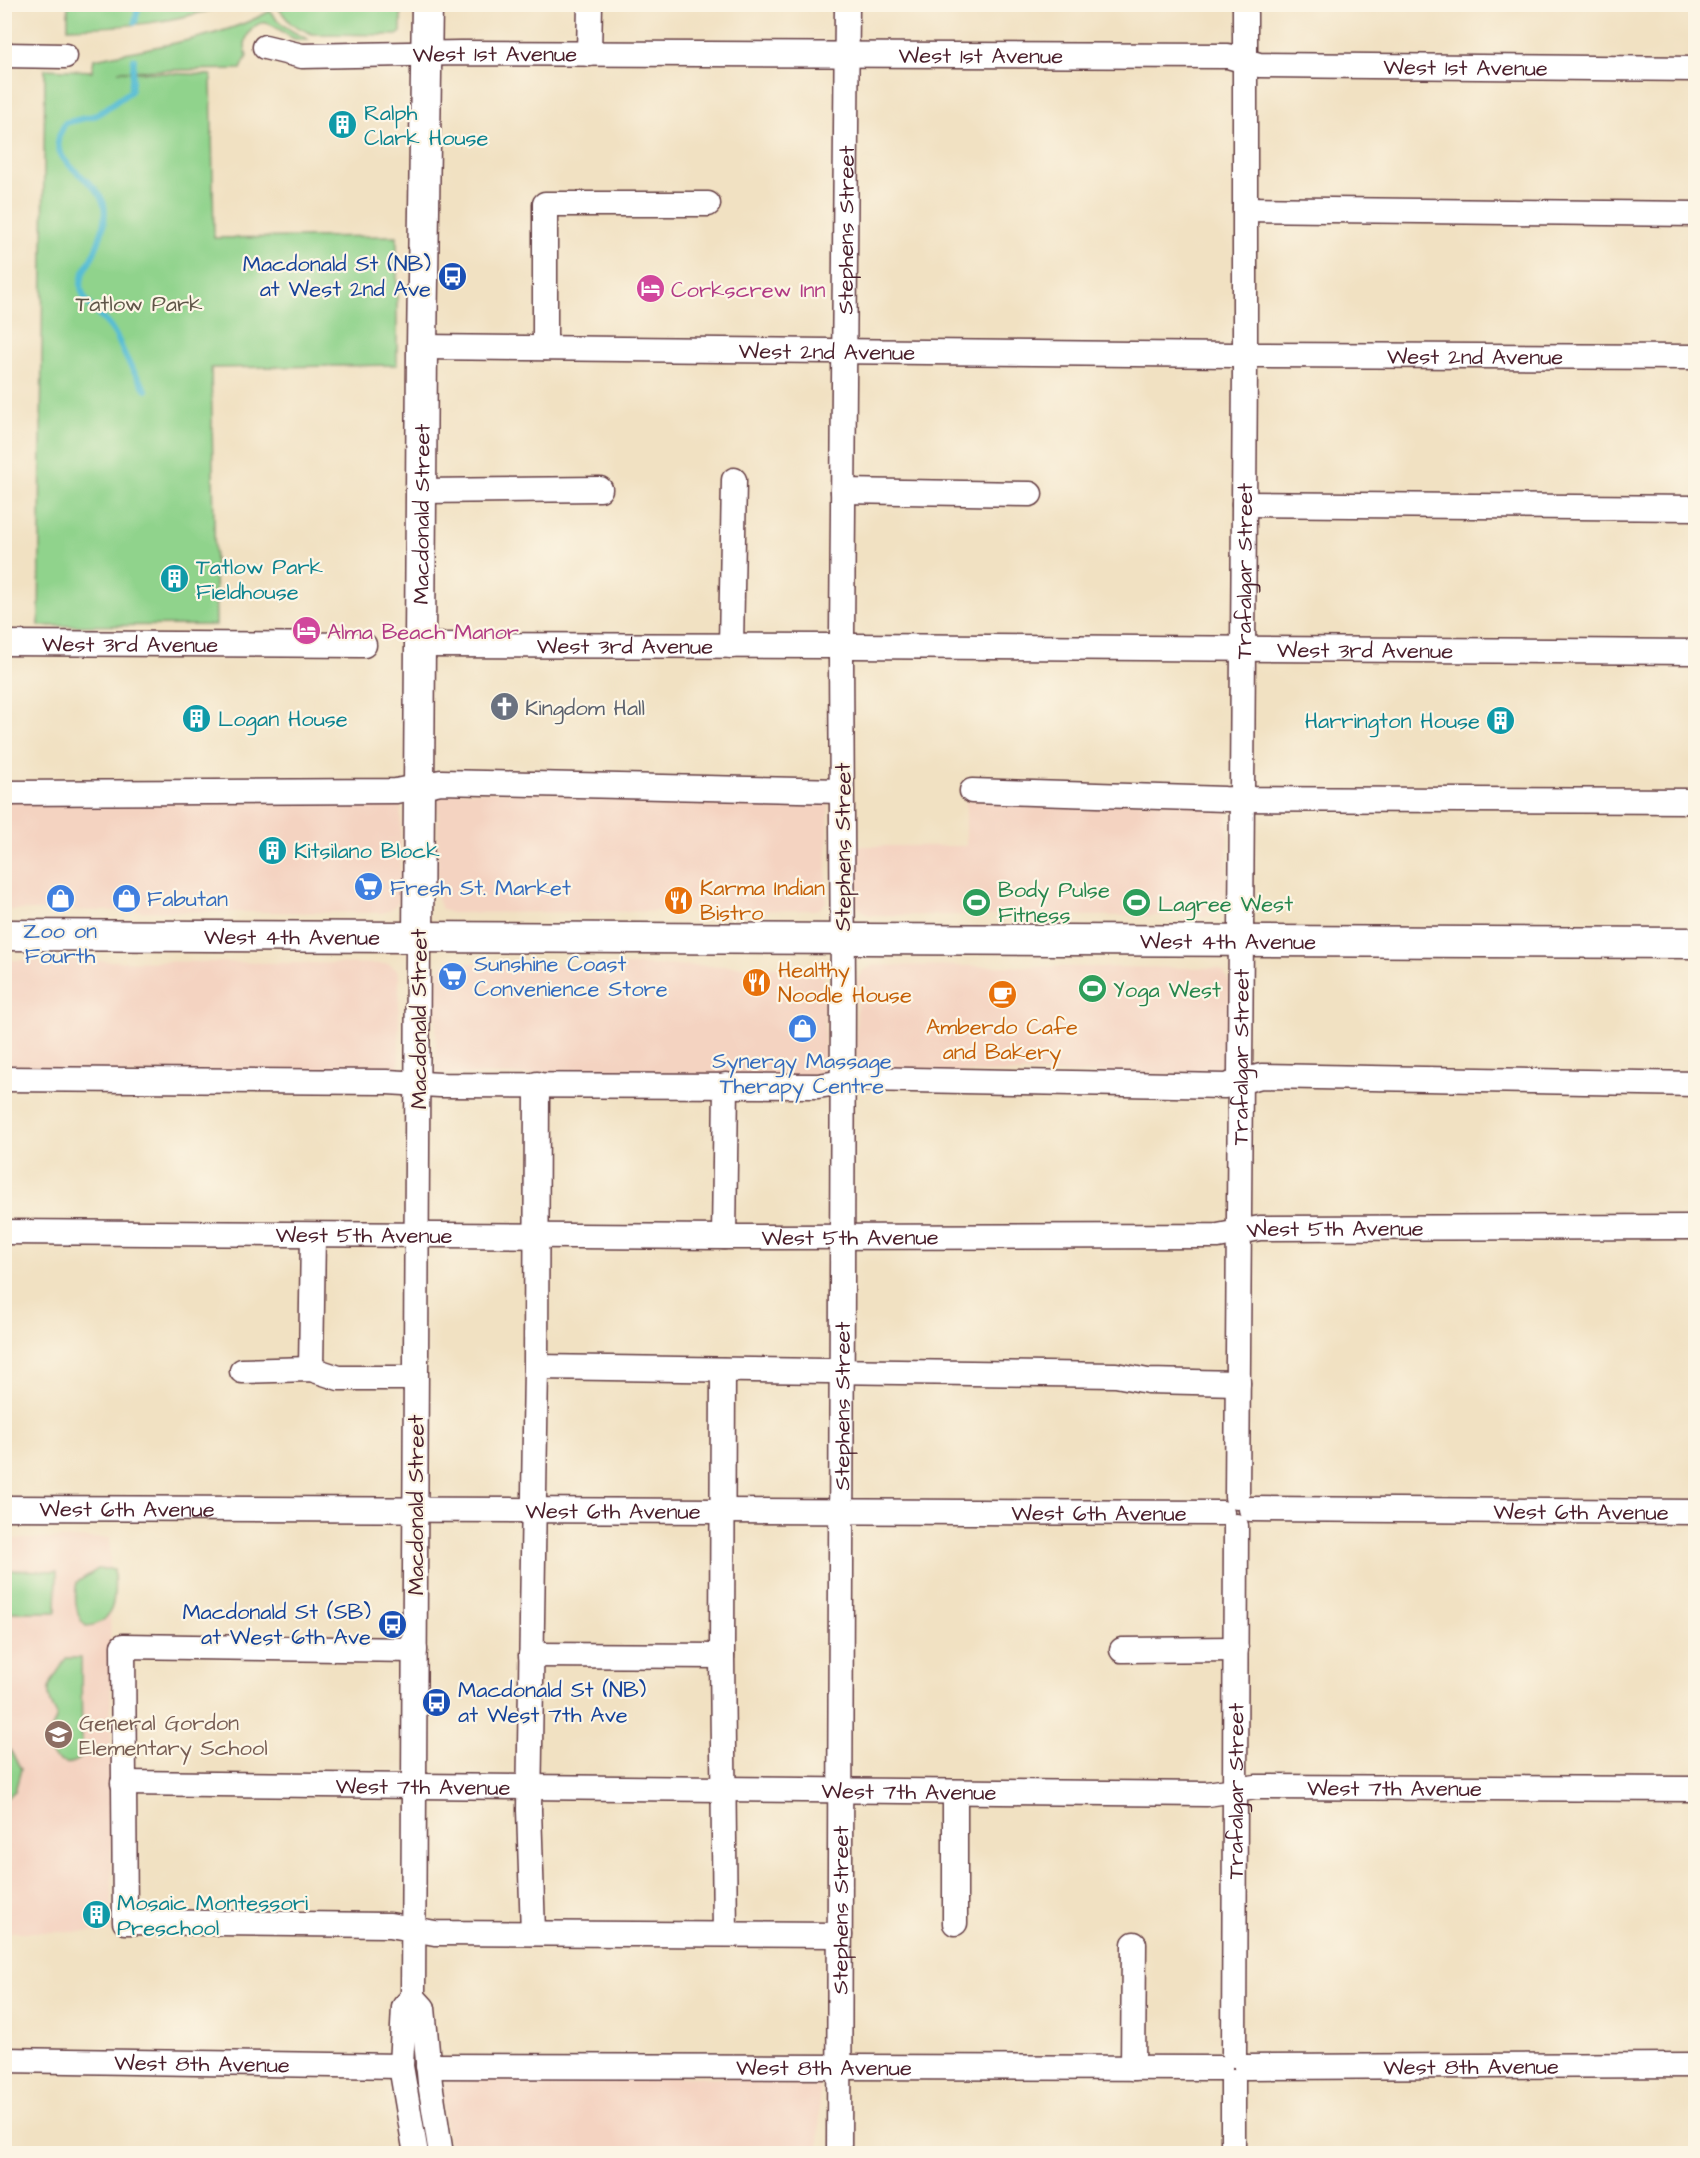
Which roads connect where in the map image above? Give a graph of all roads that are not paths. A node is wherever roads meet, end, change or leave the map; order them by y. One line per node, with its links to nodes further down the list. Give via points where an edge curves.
1 (427, 4): 6 (main road, Macdonald Street)
2 (590, 4): 7 (street)
3 (847, 4): 8 (street, Stephens Street)
4 (1245, 4): 11 (street, Trafalgar Street)
5 (265, 47): 6 (street, West 1st Avenue, via 302,56)
6 (427, 53): 7 (street, West 1st Avenue); 16 (main road, Macdonald Street)
7 (590, 54): 8 (street, West 1st Avenue)
8 (846, 54): 11 (street, West 1st Avenue, via 1228,56); 18 (street, Stephens Street)
9 (4, 56): 10 (street)
10 (65, 56)
11 (1245, 60): 12 (street, West 1st Avenue, via 1267,65); 14 (street, Trafalgar Street)
12 (1695, 69)
13 (708, 204): 17 (street, via 546,204)
14 (1245, 209): 15 (street); 19 (street, Trafalgar Street)
15 (1695, 214)
16 (422, 347): 17 (street, West 2nd Avenue); 23 (main road, Macdonald Street)
17 (545, 348): 18 (street, West 2nd Avenue)
18 (844, 351): 19 (street, West 2nd Avenue); 24 (street, Stephens Street)
19 (1245, 355): 20 (street, West 2nd Avenue); 26 (street, Trafalgar Street)
20 (1695, 357)
21 (734, 480): 31 (street)
22 (600, 489): 23 (street)
23 (422, 491): 30 (main road, Macdonald Street)
24 (843, 491): 25 (street); 32 (street, Stephens Street)
25 (1030, 494)
26 (1244, 504): 27 (street); 33 (street, Trafalgar Street)
27 (1695, 508)
28 (4, 643): 29 (street, West 3rd Avenue)
29 (364, 645)
30 (421, 645): 31 (street, West 3rd Avenue); 35 (main road, Macdonald Street)
31 (731, 646): 32 (street, West 3rd Avenue)
32 (842, 646): 33 (street, West 3rd Avenue); 36 (street, Stephens Street)
33 (1243, 648): 34 (street, West 3rd Avenue); 39 (street, Trafalgar Street)
34 (1695, 652)
35 (419, 785): 36 (street); 38 (street, via 396,791); 42 (main road, Macdonald Street)
36 (841, 791): 43 (street, Stephens Street)
37 (972, 791): 39 (street)
38 (4, 792)
39 (1242, 799): 40 (street); 44 (street, Trafalgar Street)
40 (1695, 801)
41 (4, 935): 42 (main road, West 4th Avenue)
42 (418, 937): 43 (main road, West 4th Avenue); 48 (street, Macdonald Street)
43 (842, 940): 44 (main road, West 4th Avenue); 49 (street, Stephens Street)
44 (1242, 942): 45 (main road, West 4th Avenue); 47 (street, Trafalgar Street)
45 (1695, 943)
46 (4, 1079): 48 (street)
47 (1240, 1081): 49 (street, via 1225,1086 863,1079); 51 (street, via 1261,1076); 55 (street, Trafalgar Street)
48 (418, 1083): 50 (street); 57 (street, Macdonald Street)
49 (843, 1083): 52 (street); 59 (street, Stephens Street)
50 (537, 1084): 52 (street); 58 (street)
51 (1695, 1084)
52 (726, 1085): 60 (street)
53 (1695, 1227): 55 (street, West 5th Avenue, via 1260,1228)
54 (4, 1232): 56 (street, West 5th Avenue)
55 (1239, 1232): 59 (street, West 5th Avenue, via 1218,1236); 67 (street, Trafalgar Street)
56 (313, 1234): 57 (street, West 5th Avenue); 62 (street)
57 (417, 1234): 58 (street, West 5th Avenue); 66 (street, Macdonald Street)
58 (536, 1235): 60 (street, West 5th Avenue); 61 (street)
59 (843, 1236): 60 (street, West 5th Avenue); 65 (street, Stephens Street)
60 (724, 1237)
61 (536, 1367): 63 (street); 70 (street)
62 (311, 1369): 64 (street); 66 (street, via 339,1378)
63 (723, 1370): 65 (street); 71 (street)
64 (242, 1371)
65 (842, 1372): 67 (street, via 1116,1375 1148,1381); 72 (street, Stephens Street)
66 (415, 1378): 69 (street, Macdonald Street)
67 (1238, 1383): 73 (street, Trafalgar Street)
68 (4, 1508): 69 (street, West 6th Avenue)
69 (415, 1510): 70 (street, West 6th Avenue); 76 (street, Macdonald Street)
70 (533, 1510): 71 (street, West 6th Avenue); 78 (street)
71 (722, 1510): 72 (street, West 6th Avenue); 79 (street)
72 (842, 1511): 73 (street, West 6th Avenue); 86 (street, Stephens Street)
73 (1236, 1512): 74 (street, West 6th Avenue); 75 (street, Trafalgar Street)
74 (1695, 1512)
75 (1236, 1649): 77 (street); 85 (street, Trafalgar Street)
76 (415, 1650): 80 (street, via 123,1646); 81 (street, Macdonald Street)
77 (1122, 1650)
78 (531, 1654): 79 (street); 82 (street)
79 (722, 1656): 84 (street)
80 (123, 1783): 81 (street, West 7th Avenue); 89 (street, via 125,1922 390,1925)
81 (414, 1787): 82 (street, West 7th Avenue); 89 (street, Macdonald Street)
82 (529, 1788): 84 (street, West 7th Avenue); 90 (street)
83 (1695, 1789): 85 (street, West 7th Avenue, via 1256,1786)
84 (724, 1790): 86 (street, West 7th Avenue); 91 (street)
85 (1235, 1790): 87 (street, West 7th Avenue, via 1207,1794); 101 (street, Trafalgar Street)
86 (841, 1791): 87 (street, West 7th Avenue); 92 (street, Stephens Street)
87 (955, 1792): 88 (street)
88 (955, 1923)
89 (413, 1929): 90 (street, via 435,1933); 94 (street, Macdonald Street)
90 (533, 1933): 91 (street)
91 (725, 1934): 92 (street)
92 (840, 1935): 99 (street, Stephens Street)
93 (1134, 1944): 100 (street)
94 (413, 1997): 97 (street, Macdonald Street, via 404,2007); 98 (street, Macdonald Street, via 423,2008)
95 (4, 2060): 97 (street, West 8th Avenue)
96 (1695, 2065): 101 (street, West 8th Avenue)
97 (400, 2066): 102 (street, Macdonald Street)
98 (428, 2066): 99 (street, West 8th Avenue); 103 (street, Macdonald Street)
99 (840, 2066): 100 (street, West 8th Avenue); 104 (street, Stephens Street)
100 (1133, 2068): 101 (street, West 8th Avenue)
101 (1234, 2068): 105 (street, Trafalgar Street)
102 (416, 2154)
103 (441, 2154)
104 (839, 2154)
105 (1233, 2154)

